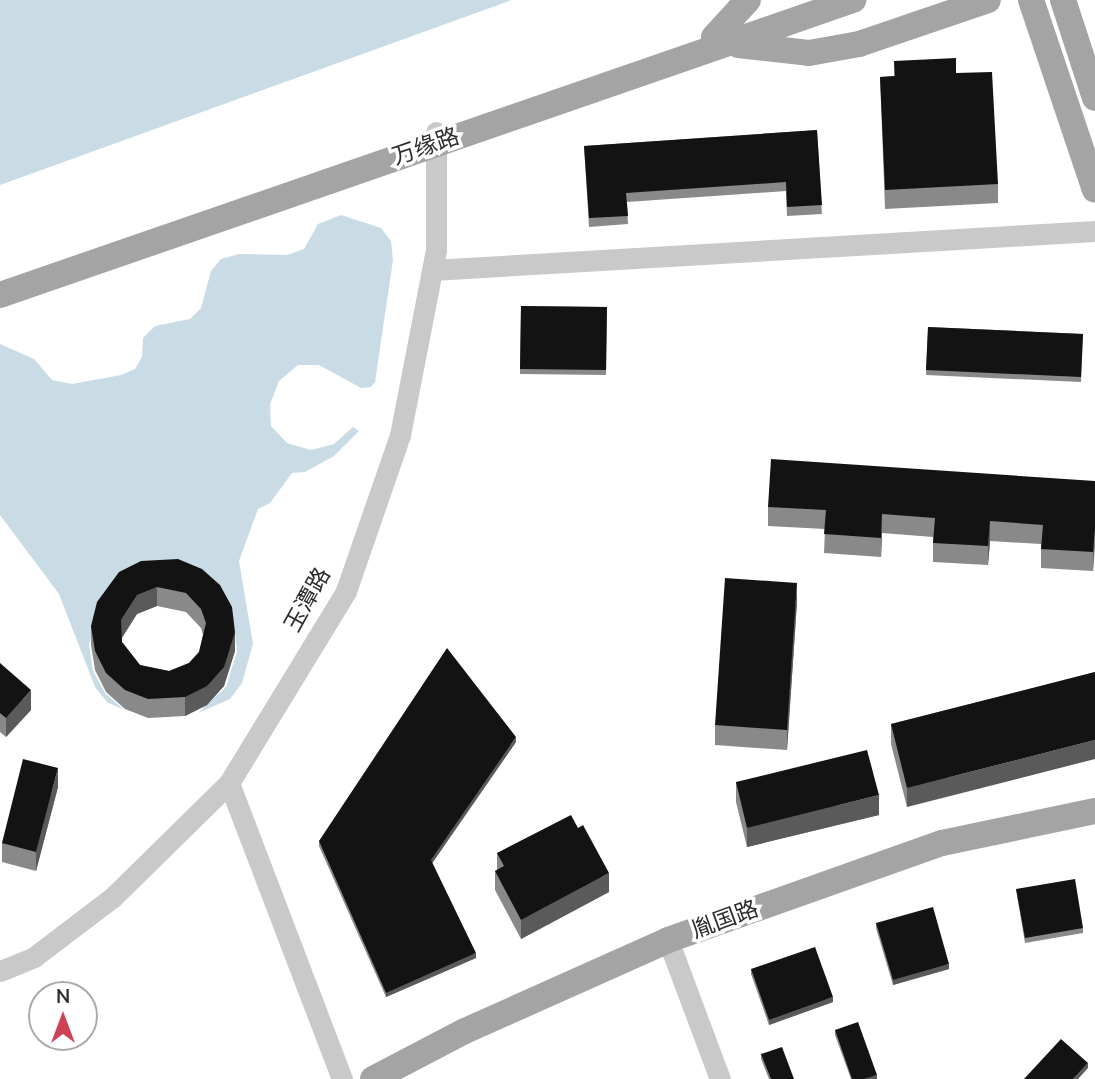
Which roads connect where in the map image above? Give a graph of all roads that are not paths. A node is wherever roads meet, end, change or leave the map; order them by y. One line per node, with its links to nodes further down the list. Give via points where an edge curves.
1 (748, 0): 8 (main road)
2 (807, 0): 8 (main road, 万缘路)
3 (969, 0): 7 (main road, via 867,35 854,33 844,24)
4 (988, 0): 8 (main road, via 859,44 822,51)
5 (1031, 0): 11 (main road)
6 (1063, 0): 9 (main road)
7 (848, 2): 8 (main road, 万缘路)
8 (722, 40): 10 (main road, 万缘路)
9 (1095, 98)
10 (436, 138): 13 (street, 玉潭路); 14 (main road, 万缘路); 15 (main road, 万缘路)
11 (1095, 190)
12 (1095, 231): 13 (street)
13 (432, 270): 16 (street, 玉潭路, via 400,435 346,591)
14 (0, 282)
15 (0, 295)
16 (229, 783): 19 (street, 玉潭路, via 113,897 34,957); 20 (street)
17 (1095, 811): 18 (main road, 胤国路, via 942,843)
18 (668, 940): 21 (main road, 胤国路, via 465,1031); 22 (street)
19 (0, 971)
20 (342, 1079)
21 (373, 1079)
22 (720, 1079)

